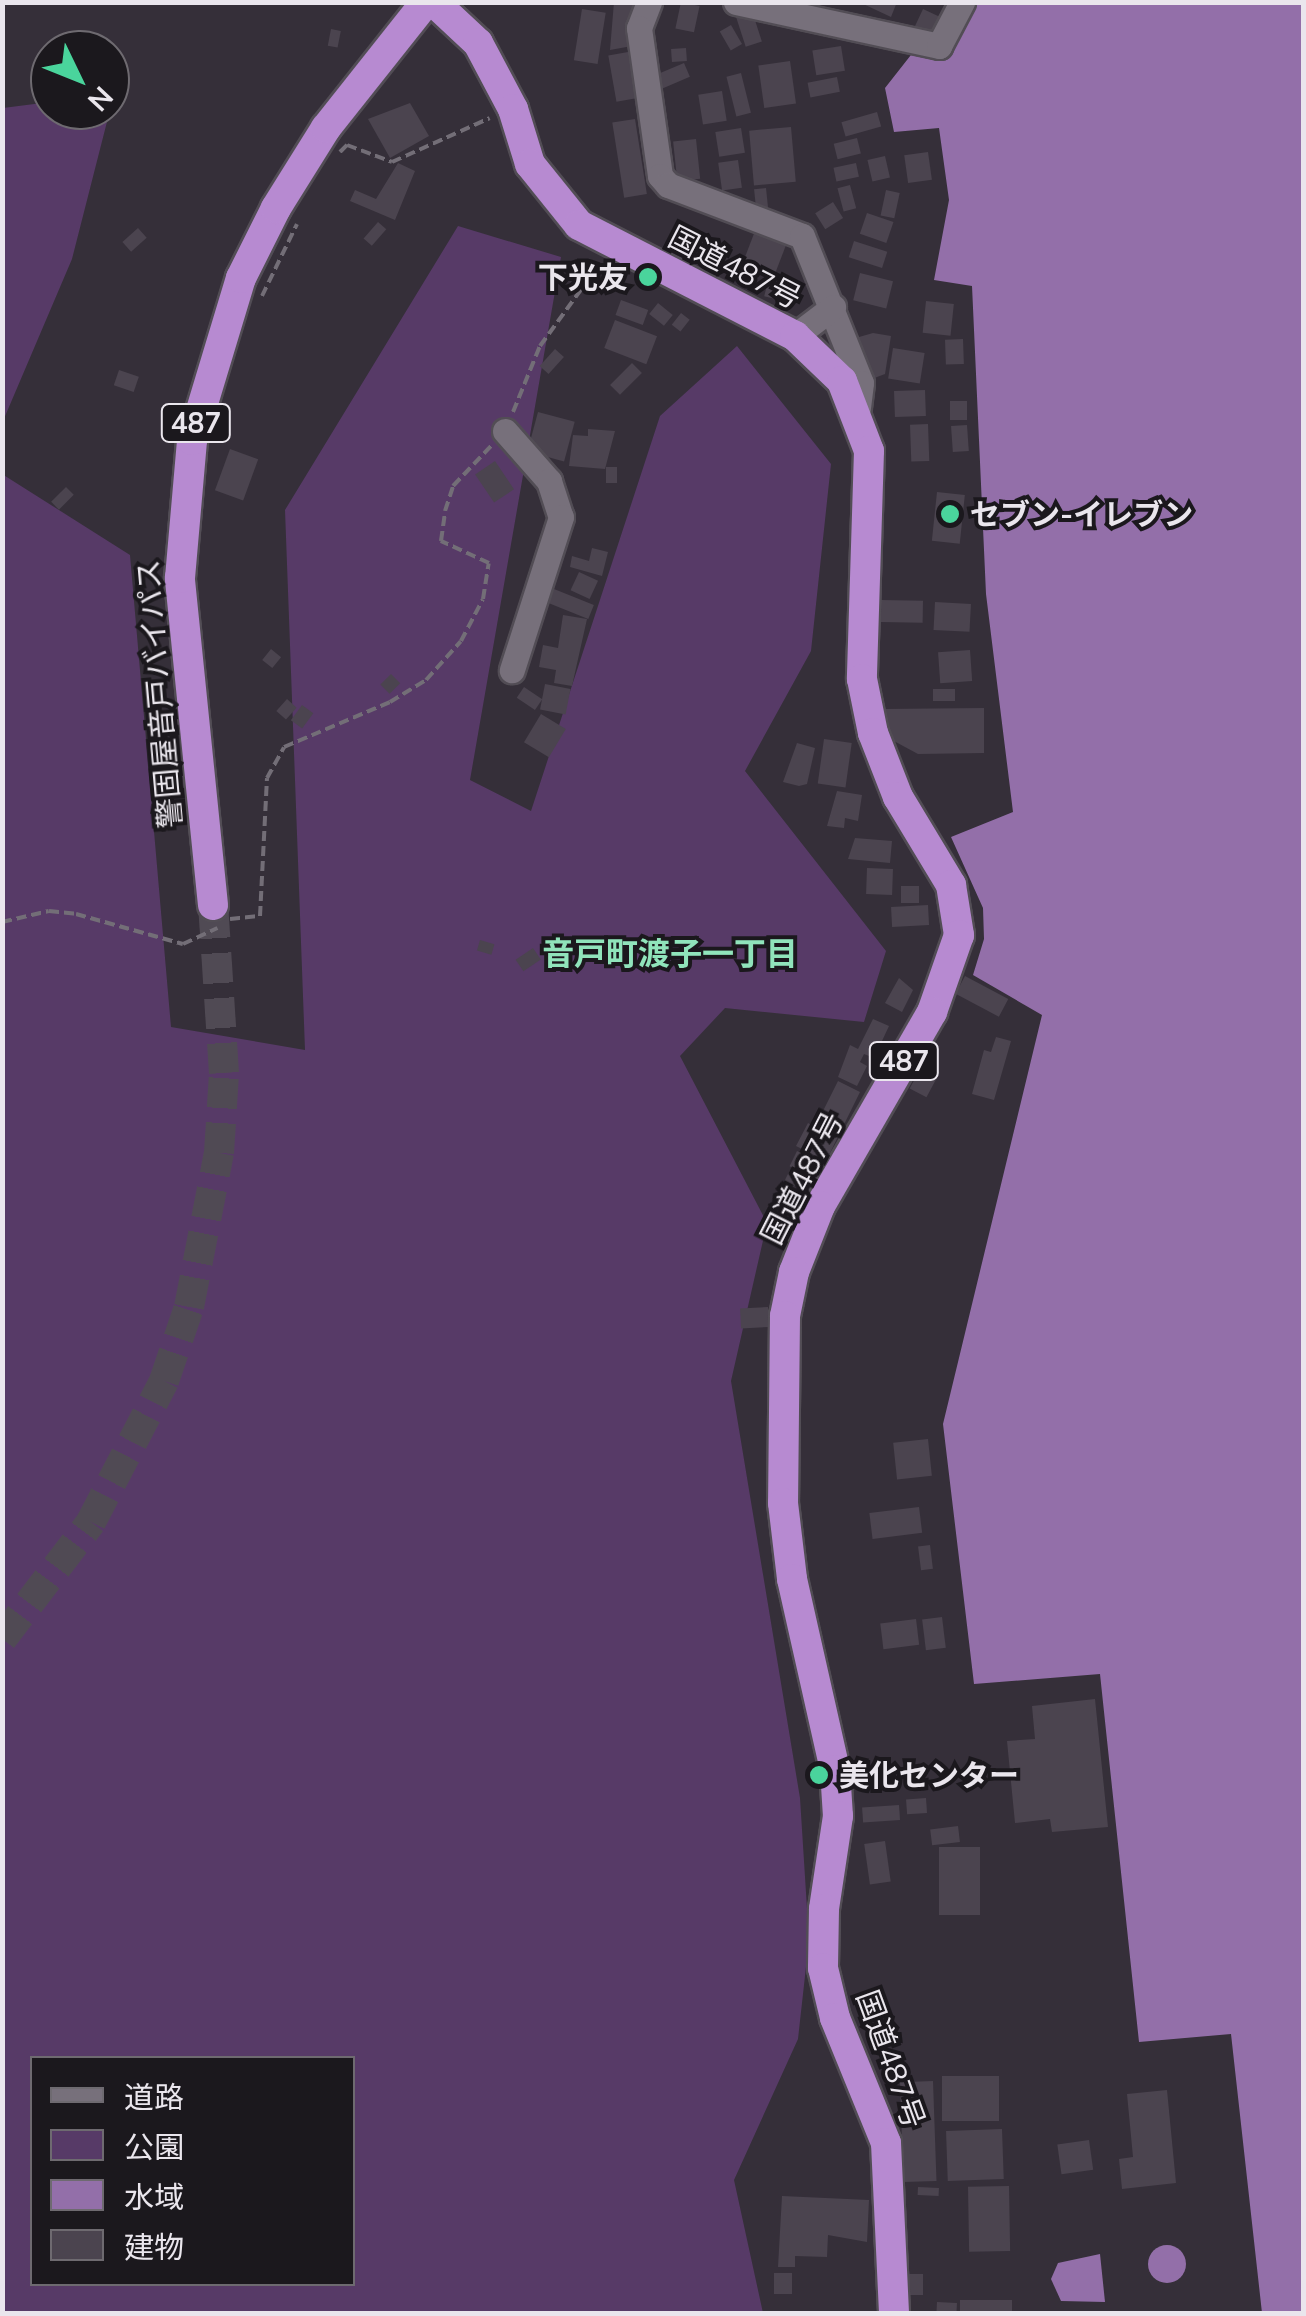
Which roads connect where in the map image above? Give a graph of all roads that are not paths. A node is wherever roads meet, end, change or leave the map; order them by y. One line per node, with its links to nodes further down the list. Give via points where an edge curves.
1 (426, 2): 11 (highway, 警固屋音戸バイパス / 487, via 326,128 276,208 241,278 197,421 182,508 181,593)
2 (434, 2): 7 (highway, 国道487号 / 487, via 478,43 512,109 530,164 579,225)
3 (650, 2): 6 (street, via 639,28 660,176 668,185 802,236)
4 (736, 2): 5 (street, via 940,46)
5 (962, 2)
6 (834, 307): 7 (street); 8 (street, via 860,383)
7 (795, 336): 8 (highway, 国道487号 / 487, via 842,381)
8 (858, 409): 12 (highway, 国道487号 / 487, via 870,451 862,679 873,733 898,797 951,885 959,935 932,1012 820,1206 794,1272 785,1316 783,1503 792,1579 835,1770 838,1816 824,1910 824,1968 836,2018 886,2143)
9 (504, 431): 10 (street, via 549,481 562,517)
10 (512, 670)
11 (213, 905)
12 (894, 2314)

